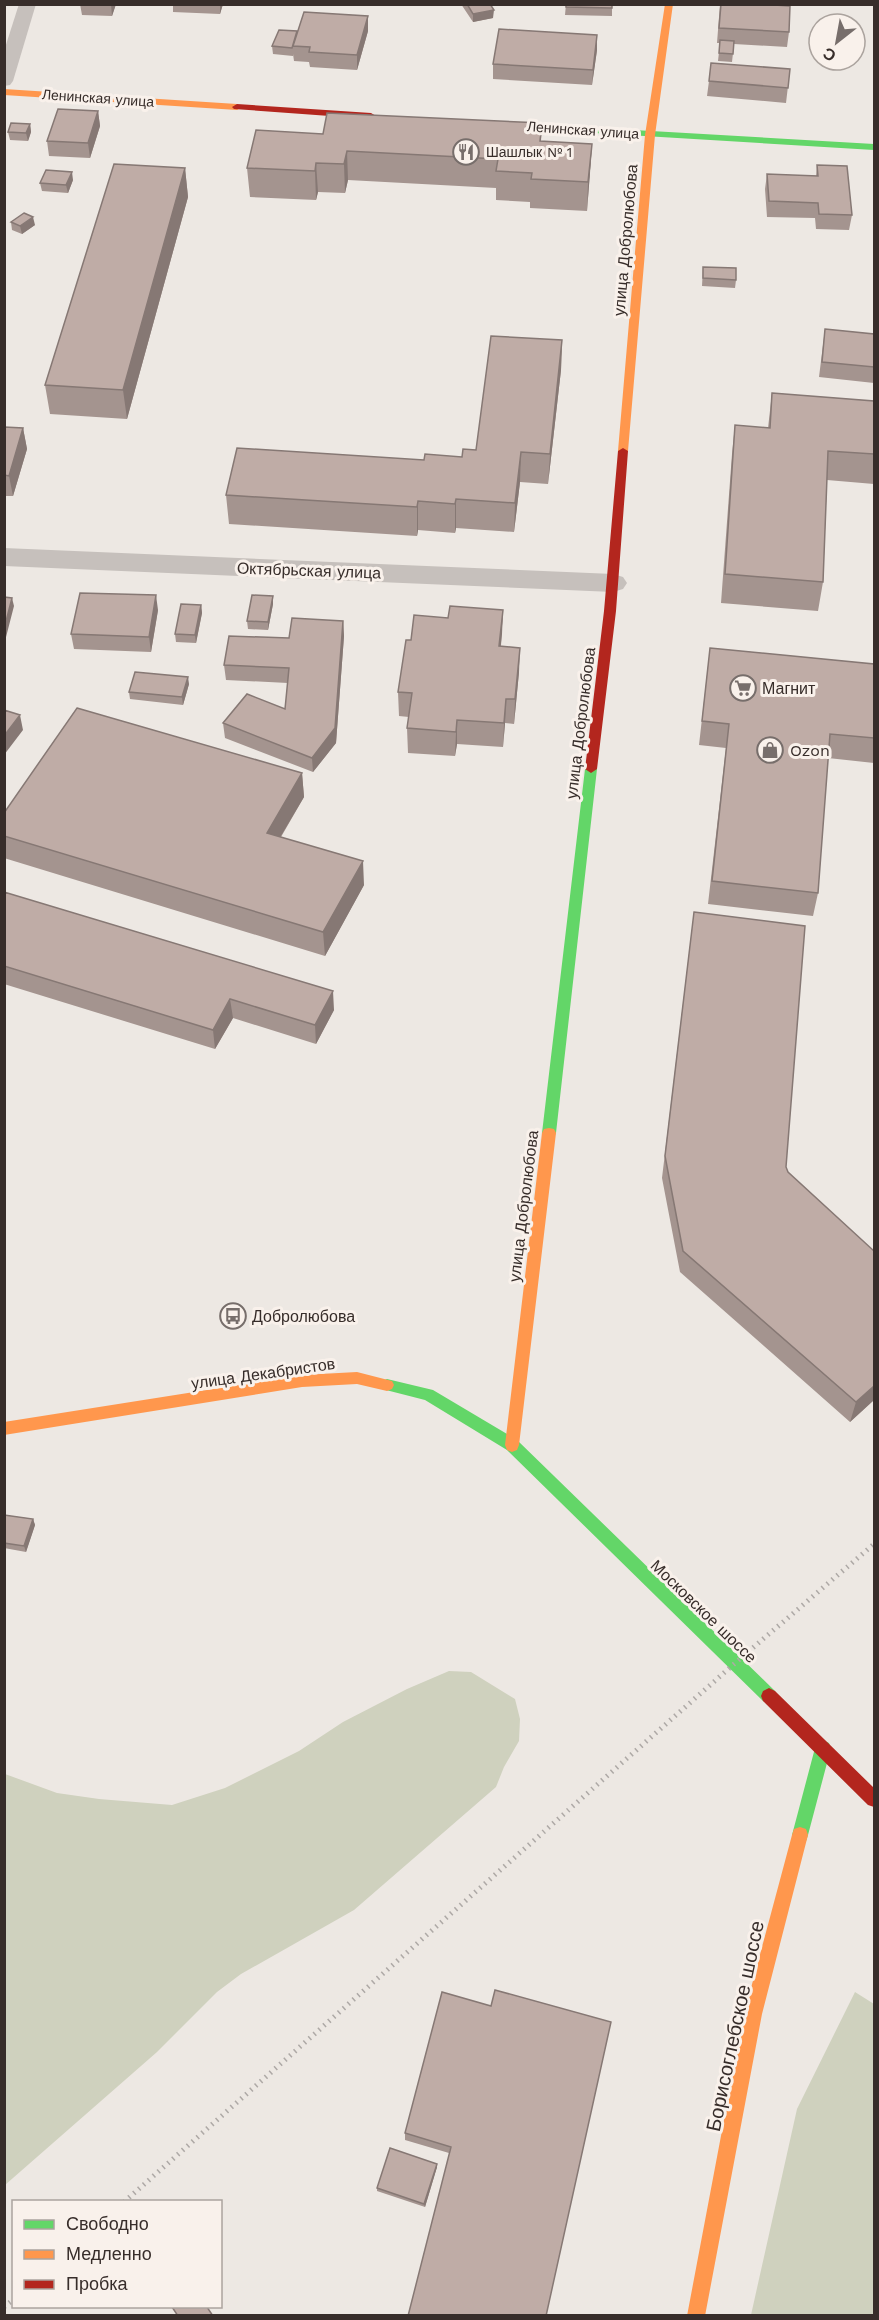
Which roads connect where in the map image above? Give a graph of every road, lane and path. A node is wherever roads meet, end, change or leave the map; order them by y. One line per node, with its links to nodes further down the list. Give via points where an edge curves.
1 (28, 4): 3 (lane)
2 (669, 4): 7 (street, улица Добролюбова)
3 (4, 81)
4 (4, 92): 5 (street, Ленинская улица)
5 (388, 117)
6 (483, 124): 7 (street, Ленинская улица)
7 (650, 135): 8 (street, Ленинская улица); 10 (street, улица Добролюбова)
8 (874, 147)
9 (4, 557): 10 (street, Октябрьская улица)
10 (613, 583): 12 (street, улица Добролюбова)
11 (4, 1429): 12 (street, улица Декабристов, via 302,1381 357,1378 428,1395)
12 (512, 1445): 13 (street, Московское шоссе)
13 (823, 1748): 14 (street, Московское шоссе); 15 (street, Борисоглебское шоссе, via 753,2014)
14 (874, 1799)
15 (696, 2316)

